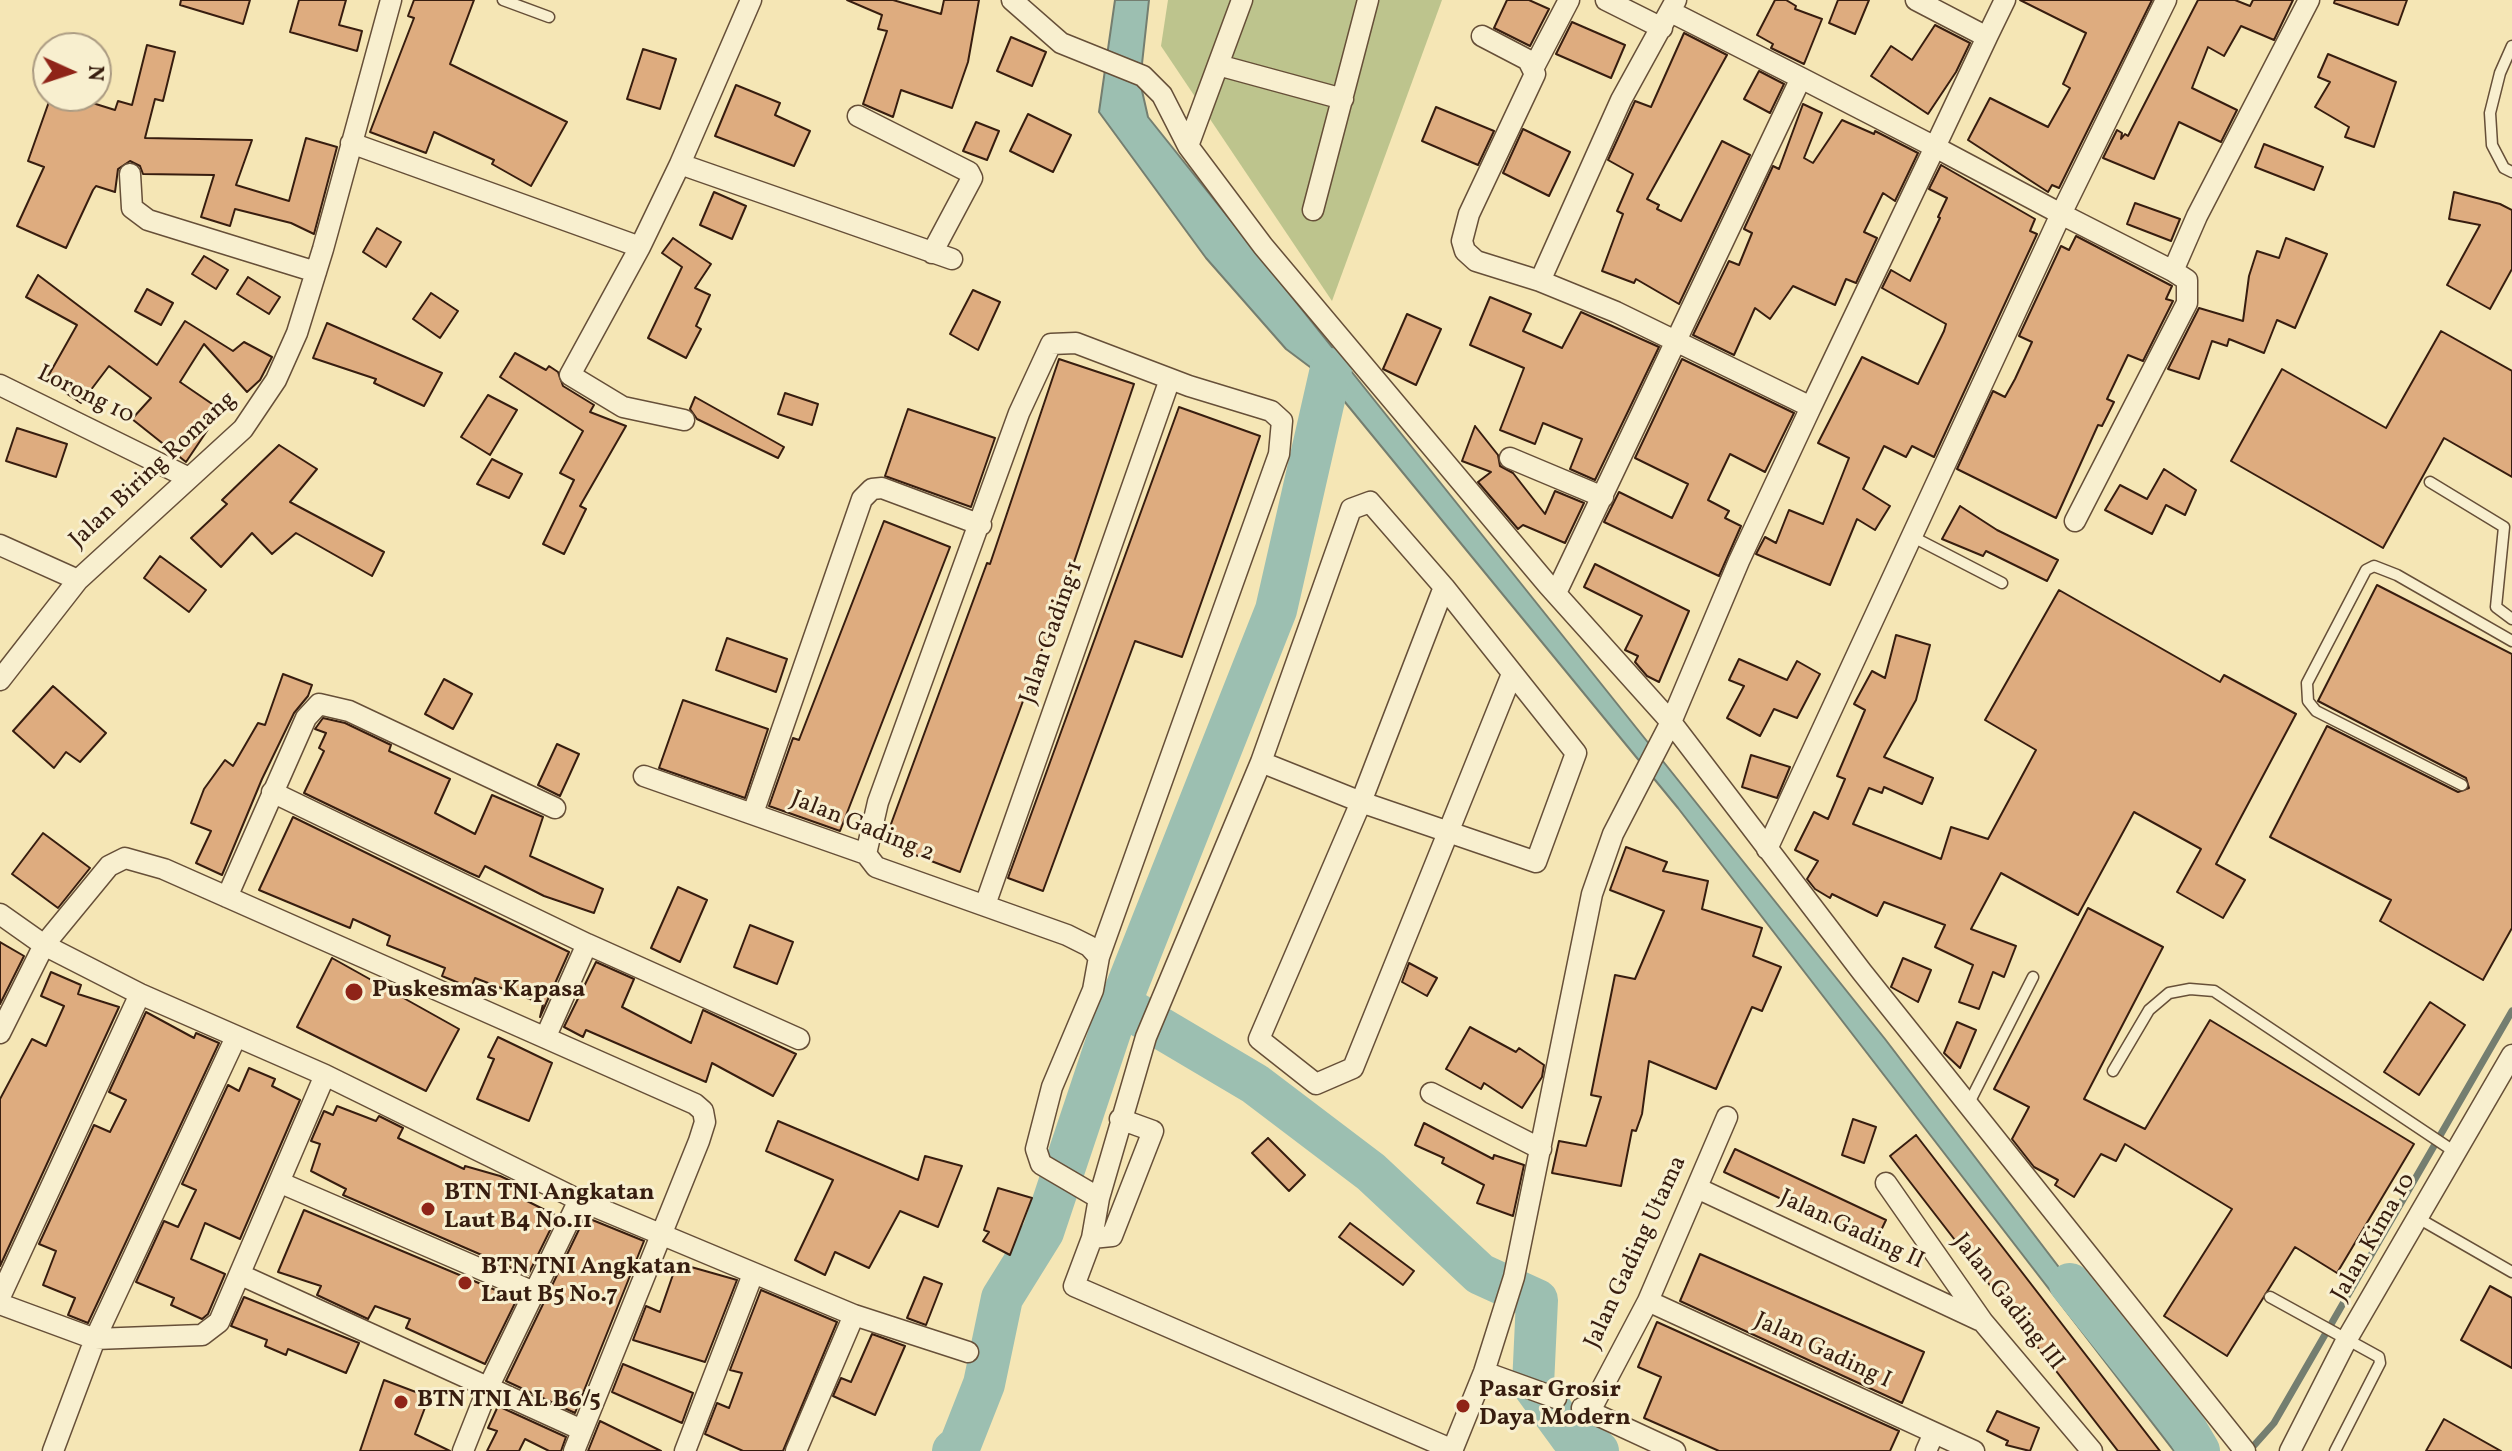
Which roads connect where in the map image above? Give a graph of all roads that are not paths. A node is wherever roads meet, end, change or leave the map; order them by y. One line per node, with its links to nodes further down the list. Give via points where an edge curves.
1 (391, 0): 23 (street, Jalan Biring Romang)
2 (503, 0): 14 (lane)
3 (751, 0): 26 (street)
4 (1242, 0): 18 (street)
5 (1368, 0): 21 (street)
6 (1569, 0): 19 (street)
7 (1606, 0): 13 (street)
8 (1916, 0): 16 (street)
9 (2005, 0): 16 (street)
10 (2166, 0): 30 (street)
11 (2309, 0): 32 (street)
12 (1020, 3): 24 (street, via 1061,43 1143,76 1162,95)
13 (1670, 13): 20 (street); 34 (street, via 1621,100)
14 (549, 17)
15 (1482, 36): 19 (street)
16 (1987, 37): 25 (street)
17 (2512, 46): 27 (lane, via 2490,113 2492,145 2504,168)
18 (1218, 65): 21 (street); 24 (street)
19 (1534, 67): 34 (street, via 1462,241 1476,261)
20 (1801, 78): 25 (street); 35 (street)
21 (1343, 99): 29 (street)
22 (858, 116): 26 (street, via 969,172 972,178 942,256)
23 (351, 143): 31 (street); 33 (street, Jalan Biring Romang)
24 (1188, 146): 51 (street, via 1330,327)
25 (1935, 147): 30 (street); 38 (street)
26 (680, 164): 31 (street)
27 (2512, 172)
28 (130, 174): 33 (street, via 132,208 148,220)
29 (1313, 210)
30 (2061, 214): 32 (street); 46 (street)
31 (640, 247): 39 (street, via 570,375 623,407)
32 (2173, 271): 44 (street, via 2187,280 2187,303)
33 (316, 272): 41 (street, Jalan Biring Romang, via 297,333 263,402 243,429)
34 (1540, 281): 35 (street)
35 (1675, 339): 38 (street); 43 (street)
36 (1170, 379): 45 (street, via 1076,343 1051,344 1019,413); 68 (street, Jalan Gading 1); 72 (street, via 1271,411 1282,421 1282,434)
37 (0, 385): 41 (street, Lorong 10)
38 (1811, 407): 56 (street)
39 (684, 420)
40 (1510, 458): 43 (street)
41 (189, 478): 48 (street, Jalan Biring Romang)
42 (2430, 482): 52 (lane, via 2504,527 2496,607)
43 (1603, 497): 51 (street)
44 (2075, 521)
45 (981, 525): 63 (street, via 882,488 862,499); 66 (street, via 878,802)
46 (1911, 536): 49 (lane); 65 (street)
47 (0, 545): 48 (street)
48 (78, 580): 55 (street, Jalan Biring Romang)
49 (2002, 583)
50 (1444, 587): 54 (street); 57 (street, via 1370,502 1351,509); 61 (street)
51 (1556, 593): 56 (street)
52 (2512, 619)
53 (2512, 641): 59 (lane, via 2374,566 2366,570 2307,683 2308,701 2316,711)
54 (1512, 674): 64 (street); 64 (street, via 1576,753 1536,862)
55 (0, 680)
56 (1671, 722): 65 (street); 87 (street, via 1613,834 1592,894)
57 (1261, 762): 61 (street); 85 (street, via 1159,1001)
58 (644, 776): 63 (street, Jalan Gading 2)
59 (2462, 785)
60 (272, 792): 62 (street, via 306,718 313,707 326,704); 67 (street); 70 (street)
61 (1361, 802): 64 (street); 64 (street, via 1259,1039 1316,1084 1353,1068)
62 (555, 808)
63 (753, 813): 66 (street, Jalan Gading 2)
64 (1449, 833)
65 (1767, 849): 83 (street)
66 (866, 854): 68 (street, Jalan Gading 2, via 876,867)
67 (227, 897): 71 (street, via 156,866 120,859); 76 (street)
68 (985, 905): 72 (street, Jalan Gading 2, via 1067,935)
69 (0, 914): 71 (street)
70 (587, 944): 76 (street); 78 (street)
71 (44, 945): 74 (street); 75 (street)
72 (1099, 957): 91 (street, via 1093,990 1068,1043 1036,1149 1041,1164)
73 (2033, 977): 83 (lane)
74 (140, 994): 77 (street); 100 (street)
75 (0, 1033)
76 (546, 1036): 94 (street, via 703,1111 699,1141)
77 (236, 1037): 81 (street); 107 (street)
78 (799, 1039)
79 (2512, 1055): 86 (street, Jalan Kima 10)
80 (2113, 1071): 86 (lane, via 2149,1010 2169,993 2214,991)
81 (325, 1075): 88 (street); 92 (street)
82 (1431, 1093): 87 (street)
83 (1969, 1103): 123 (street)
84 (1727, 1117): 90 (street, Jalan Gading Utama)
85 (1120, 1119): 91 (street); 95 (street, via 1153,1131 1112,1236)
86 (2449, 1148): 93 (street, Jalan Kima 10)
87 (1541, 1149): 109 (street, via 1514,1277)
88 (281, 1183): 98 (street); 99 (street)
89 (1886, 1183): 105 (street, Jalan Gading III)
90 (1697, 1188): 102 (street, Jalan Gading Utama); 105 (street, Jalan Gading II)
91 (1089, 1194): 95 (street)
92 (579, 1200): 94 (street); 99 (street)
93 (2418, 1218): 96 (lane); 106 (street, Jalan Kima 10)
94 (659, 1234): 97 (street); 112 (street)
95 (1092, 1238): 119 (street, via 1074,1286)
96 (2512, 1272)
97 (753, 1274): 104 (street); 117 (street)
98 (241, 1275): 107 (street, via 219,1322 205,1334); 110 (street)
99 (536, 1293): 110 (street)
100 (0, 1297)
101 (2270, 1297): 106 (lane)
102 (1648, 1301): 113 (street, Jalan Gading I); 120 (street, Jalan Gading Utama, via 1586,1409)
103 (0, 1304): 107 (street)
104 (854, 1315): 108 (street); 118 (street)
105 (1983, 1322): 122 (street, Jalan Gading III)
106 (2340, 1336): 124 (street, Jalan Kima 10); 125 (lane, via 2379,1357 2380,1363)
107 (95, 1339): 114 (street)
108 (968, 1352)
109 (1484, 1372): 111 (street); 119 (street)
110 (488, 1388): 112 (street); 115 (street)
111 (1556, 1398)
112 (582, 1430): 116 (street)
113 (1930, 1442): 121 (street, Jalan Gading I)
114 (53, 1451)
115 (463, 1451)
116 (574, 1451)
117 (685, 1451)
118 (796, 1451)
119 (1452, 1451)
120 (1675, 1451)
121 (1974, 1451)
122 (2092, 1451)
123 (2244, 1451)
124 (2290, 1451)
125 (2335, 1451)

